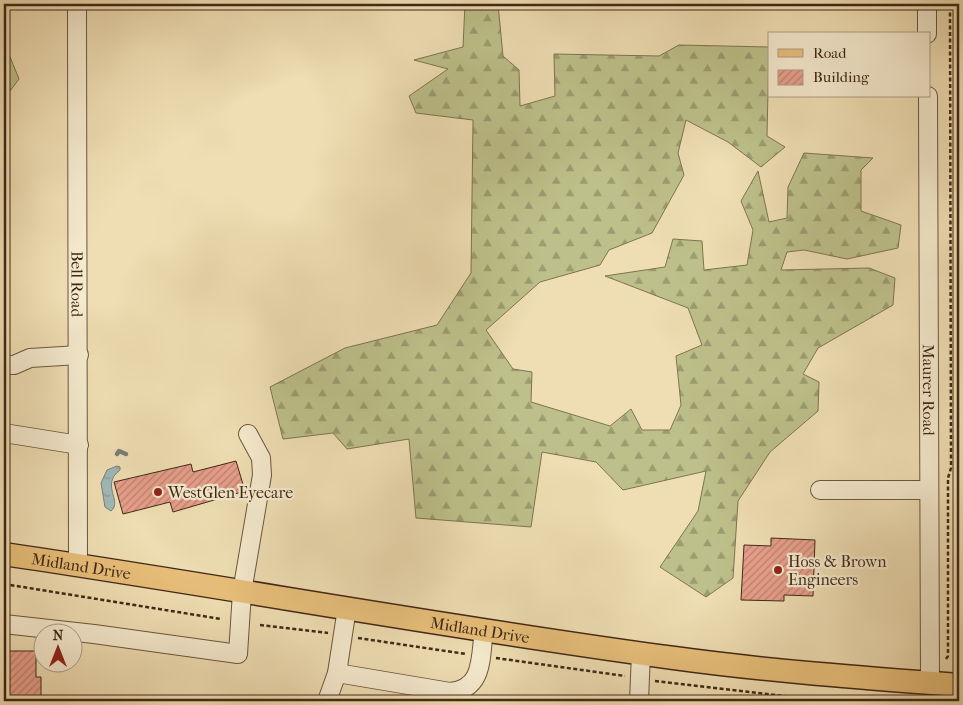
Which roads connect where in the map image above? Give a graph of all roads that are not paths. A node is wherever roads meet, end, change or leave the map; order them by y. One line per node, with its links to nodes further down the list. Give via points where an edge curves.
1 (77, 4): 5 (street, Bell Road)
2 (927, 4): 3 (street)
3 (927, 32)
4 (928, 98): 11 (street, Maurer Road)
5 (78, 355): 6 (street, via 30,358 14,365); 9 (street, Bell Road)
6 (4, 364)
7 (4, 433): 9 (street)
8 (248, 434): 14 (street, via 261,458 262,475)
9 (79, 445): 13 (street, Bell Road)
10 (820, 490): 11 (street)
11 (928, 490): 20 (street, Maurer Road)
12 (4, 554): 13 (main road, Midland Drive)
13 (78, 565): 14 (main road, Midland Drive)
14 (242, 592): 15 (main road, Midland Drive); 16 (street, via 238,654)
15 (347, 608): 17 (main road, Midland Drive); 19 (street)
16 (4, 624)
17 (484, 630): 18 (main road, Midland Drive); 19 (street, via 473,683 463,691 450,692)
18 (641, 653): 20 (main road, Midland Drive, via 814,674); 23 (street)
19 (337, 673): 22 (street)
20 (930, 683): 21 (main road, Midland Drive)
21 (959, 685)
22 (327, 701)
23 (639, 701)

